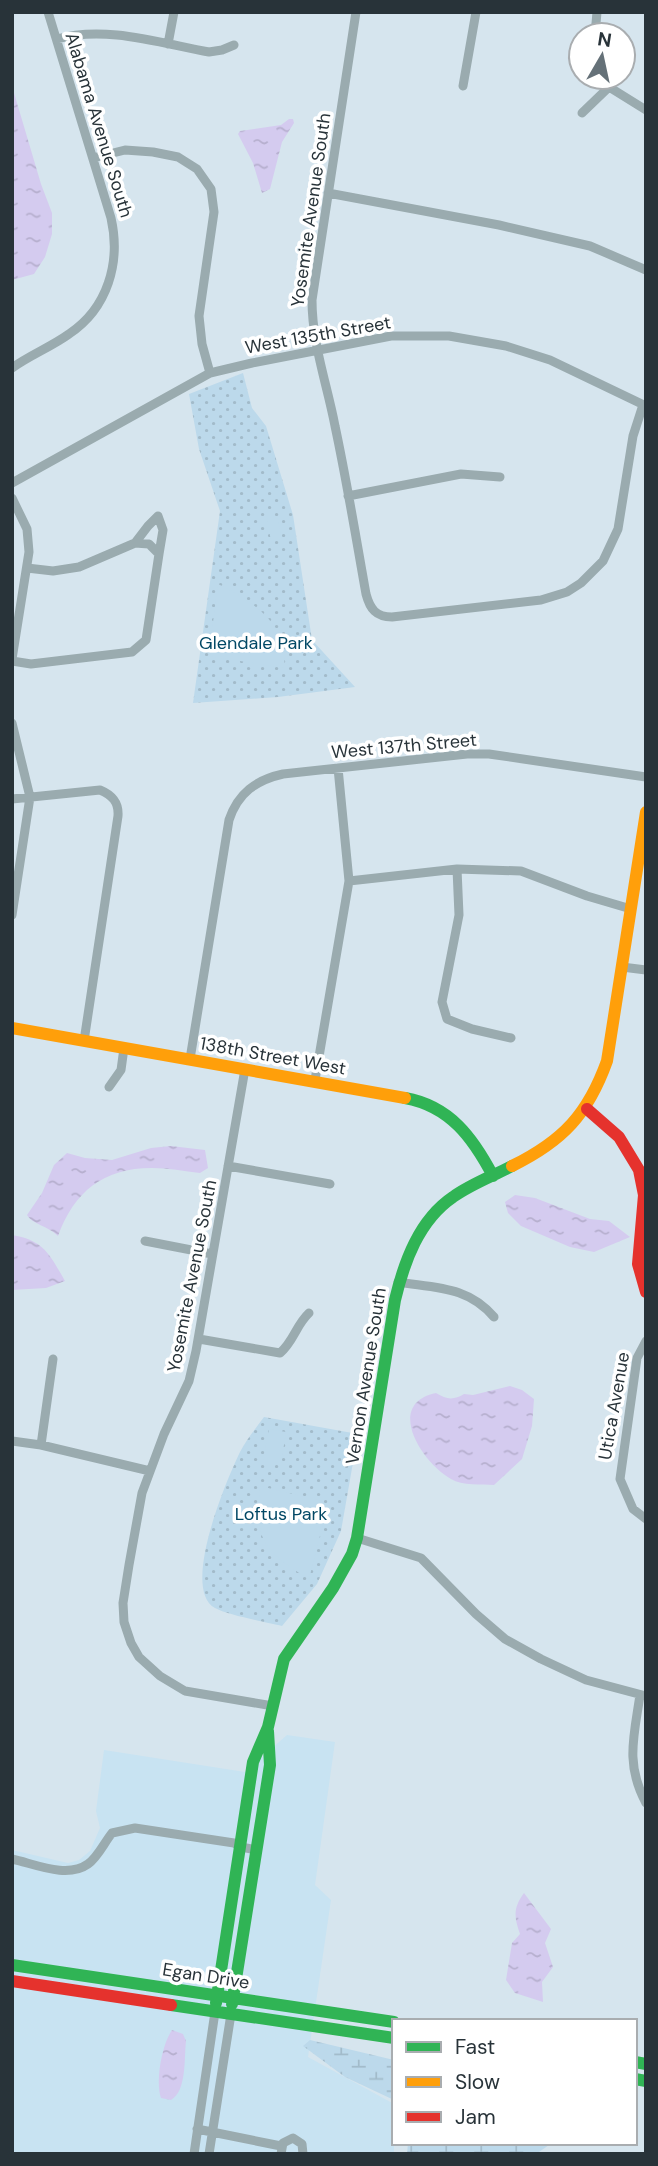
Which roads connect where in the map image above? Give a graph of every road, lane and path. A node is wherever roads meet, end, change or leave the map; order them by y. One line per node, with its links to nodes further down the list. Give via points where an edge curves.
1 (48, 12): 5 (street, Alabama Avenue South)
2 (174, 12): 6 (street)
3 (356, 12): 14 (street, Yosemite Avenue South)
4 (475, 12): 8 (street)
5 (57, 39): 6 (street, via 97,32); 13 (street, Alabama Avenue South)
6 (169, 44): 7 (street, via 209,52)
7 (234, 45)
8 (463, 86)
9 (605, 91): 12 (street)
10 (615, 91): 11 (street)
11 (646, 110)
12 (582, 113)
13 (93, 158): 17 (street, Alabama Avenue South, via 114,231 115,259 107,289 71,333); 18 (street, via 125,150 178,157 197,169 211,189 214,212 199,316)
14 (328, 193): 15 (street, via 590,246); 16 (street, Yosemite Avenue South, via 312,300)
15 (646, 270)
16 (317, 350): 18 (street, West 135th Street); 19 (street, West 135th Street, via 391,336 468,338 550,360); 22 (street, Yosemite Avenue South)
17 (12, 368)
18 (210, 373): 21 (street, West 135th Street)
19 (644, 406): 22 (street, Yosemite Avenue South, via 633,436 618,530 603,561 582,583 541,600 392,617 377,614 368,602)
20 (499, 477): 22 (street, via 461,474)
21 (12, 483)
22 (348, 496)
23 (12, 498): 26 (street, via 27,529)
24 (135, 543): 25 (street, via 149,544); 25 (street, via 158,516 163,530); 26 (street, via 79,568)
25 (159, 554): 27 (street, via 146,640 132,652 31,664)
26 (27, 568): 27 (street)
27 (12, 660)
28 (12, 723): 31 (street)
29 (338, 768): 30 (street, West 137th Street, via 489,754); 35 (street); 44 (street, West 137th Street, via 261,780 239,799 229,820)
30 (646, 778)
31 (30, 797): 32 (street); 37 (street); 42 (street, via 100,790 117,803)
32 (12, 799)
33 (646, 812): 36 (main road, Vernon Avenue South)
34 (457, 869): 35 (street); 36 (street, via 521,871); 41 (street, via 459,915 442,1002 447,1020)
35 (349, 881): 46 (street)
36 (631, 909): 38 (main road, Vernon Avenue South)
37 (12, 915)
38 (622, 967): 39 (street); 48 (main road, Vernon Avenue South, via 607,1061)
39 (646, 970)
40 (12, 1028): 42 (main road, 138th Street West)
41 (511, 1038)
42 (84, 1041): 43 (main road, 138th Street West)
43 (124, 1048): 44 (main road, 138th Street West); 47 (street, via 121,1070)
44 (190, 1059): 45 (main road, 138th Street West)
45 (245, 1069): 46 (main road, 138th Street West); 49 (street, Yosemite Avenue South)
46 (315, 1080): 50 (main road, 138th Street West, via 419,1100 441,1109 468,1131)
47 (108, 1087)
48 (587, 1109): 50 (main road, Vernon Avenue South, via 561,1137); 55 (main road, via 620,1137 639,1170 643,1198 638,1264)
49 (229, 1166): 51 (street); 53 (street, Yosemite Avenue South)
50 (493, 1176): 54 (main road, Vernon Avenue South, via 449,1200 436,1214 418,1236)
51 (330, 1184)
52 (145, 1241): 53 (street)
53 (212, 1254): 58 (street, Yosemite Avenue South)
54 (398, 1282): 57 (street, via 460,1291 481,1302); 65 (main road, Vernon Avenue South)
55 (646, 1292)
56 (309, 1313): 58 (street, via 280,1353)
57 (494, 1317)
58 (199, 1339): 63 (street, Yosemite Avenue South, via 189,1381)
59 (646, 1341): 64 (street, Utica Avenue, via 637,1358 620,1479 633,1509)
60 (53, 1359): 62 (street)
61 (12, 1441): 62 (street)
62 (41, 1446): 63 (street)
63 (150, 1471): 67 (street, Yosemite Avenue South, via 136,1517 123,1603 131,1643 160,1676 185,1691)
64 (646, 1519)
65 (357, 1538): 66 (street, via 421,1559 476,1614 529,1653 586,1680); 67 (main road, Vernon Avenue South, via 333,1588 284,1659)
66 (643, 1695): 69 (street, via 632,1764)
67 (273, 1706): 68 (main road, Vernon Avenue South)
68 (268, 1727): 70 (main road, Vernon Avenue South, via 253,1762); 71 (main road, Vernon Avenue South, via 270,1765)
69 (646, 1803)
70 (241, 1847): 71 (street); 72 (street, via 135,1828 112,1833 89,1864 78,1869 67,1871); 75 (main road, Vernon Avenue South)
71 (257, 1850): 76 (main road, Vernon Avenue South)
72 (12, 1859)
73 (12, 1965): 75 (main road, Egan Drive)
74 (12, 1981): 77 (main road, Egan Drive)
75 (218, 1996): 76 (main road, Egan Drive); 77 (main road, Vernon Avenue South)
76 (233, 1998): 78 (main road, Vernon Avenue South); 79 (main road, Egan Drive)
77 (215, 2012): 78 (main road, Egan Drive); 81 (street)
78 (231, 2014): 80 (main road, Egan Drive); 82 (street)
79 (392, 2022)
80 (392, 2038)
81 (197, 2129): 82 (street); 84 (street)
82 (213, 2131): 83 (street); 85 (street)
83 (281, 2150): 86 (street, via 289,2139 296,2139)
84 (194, 2154)
85 (209, 2154)
86 (303, 2154)

